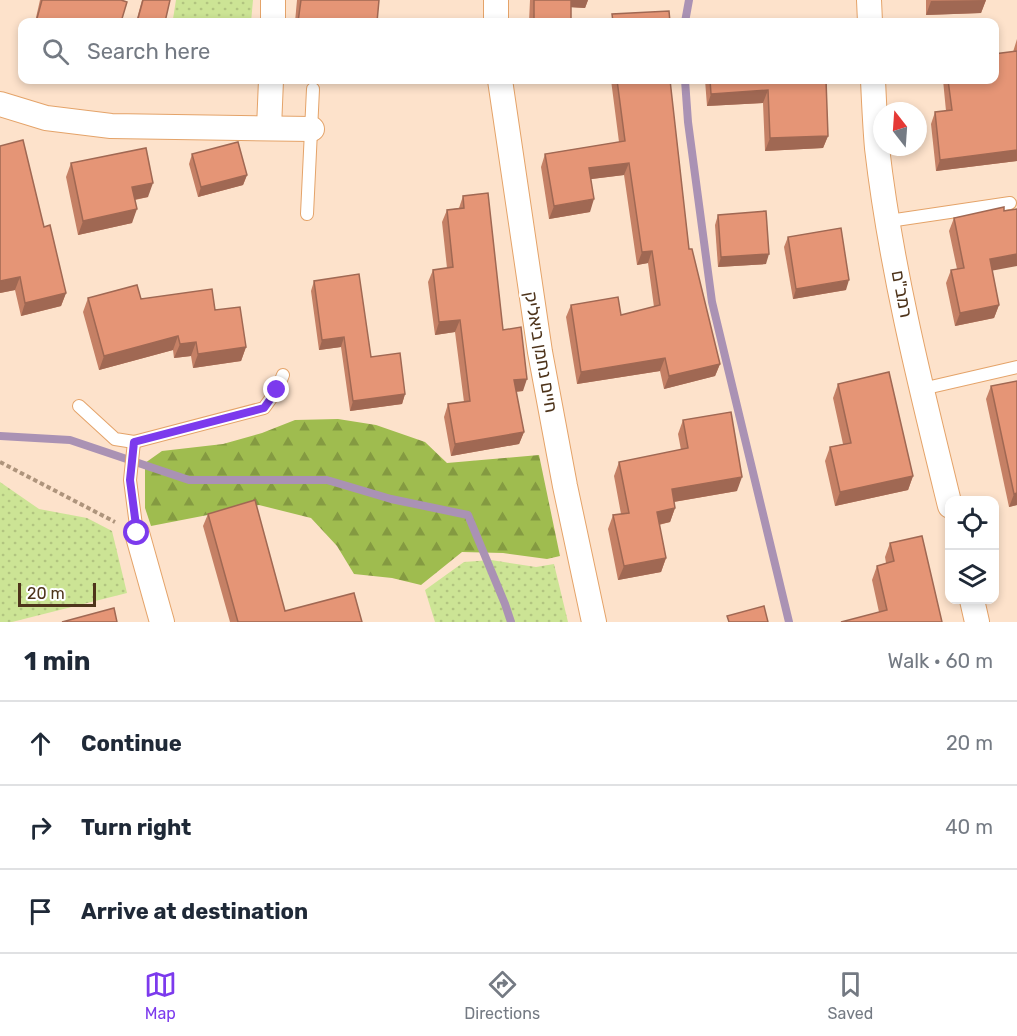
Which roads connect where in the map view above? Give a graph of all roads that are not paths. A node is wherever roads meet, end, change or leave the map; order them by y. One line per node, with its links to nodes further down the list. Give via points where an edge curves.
1 (273, 0): 4 (street)
2 (496, 0): 5 (street)
3 (869, 0): 6 (street)
4 (273, 18)
5 (496, 18)
6 (870, 18)
7 (271, 84): 12 (street)
8 (501, 84): 26 (street, חיים נחמן ביאליק, via 540,352)
9 (873, 84): 16 (street, רמב"ם, via 877,148)
10 (313, 89): 13 (lane)
11 (0, 104): 12 (street, via 46,118 111,126)
12 (269, 128): 13 (street)
13 (312, 129): 15 (lane)
14 (1010, 203): 16 (lane)
15 (307, 214)
16 (889, 221): 19 (street, רמב"ם)
17 (1017, 367): 19 (lane)
18 (283, 375): 21 (lane, via 264,408)
19 (922, 389): 22 (street, רמב"ם)
20 (79, 406): 21 (lane, via 115,439)
21 (134, 442): 23 (lane, via 130,480)
22 (948, 496)
23 (137, 533): 25 (street)
24 (973, 604): 27 (street)
25 (162, 622)
26 (594, 622)
27 (977, 622)

